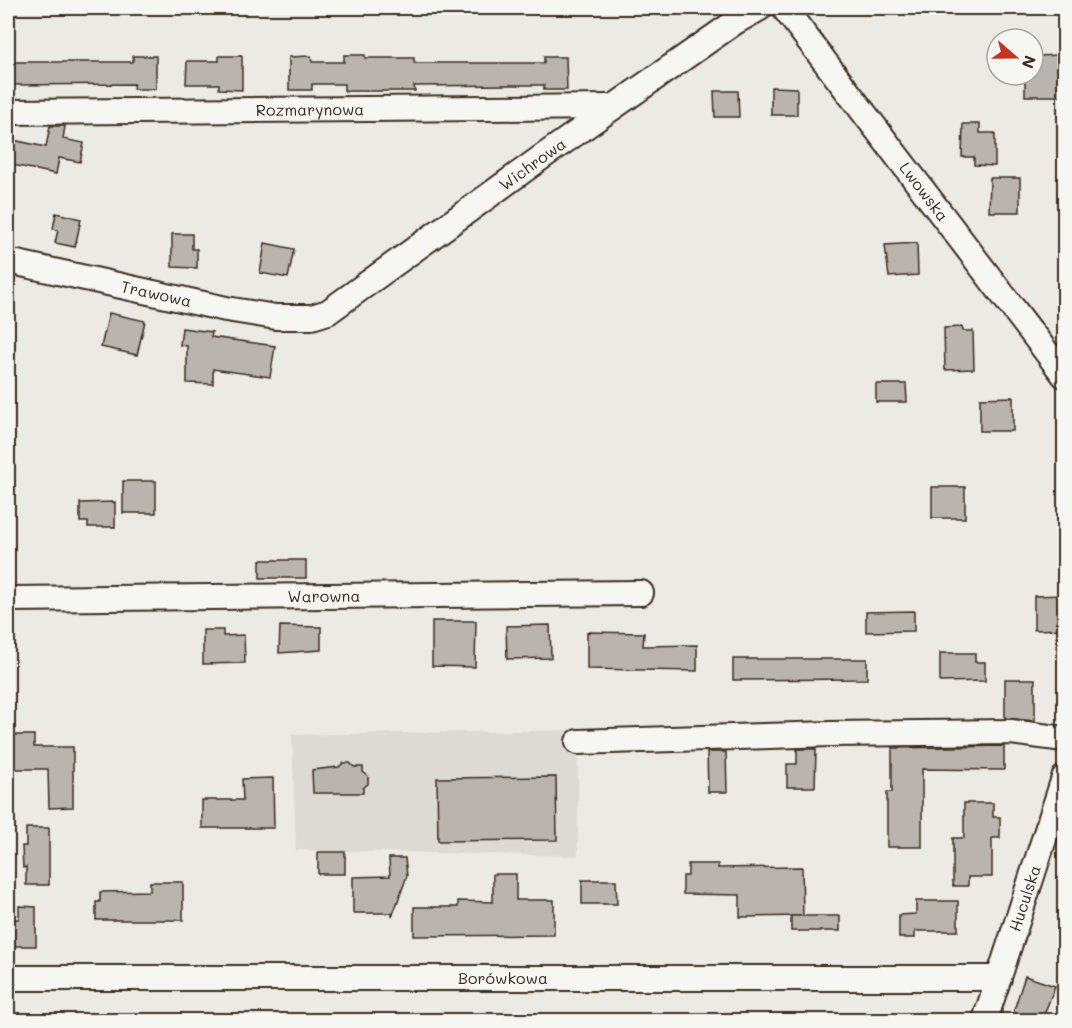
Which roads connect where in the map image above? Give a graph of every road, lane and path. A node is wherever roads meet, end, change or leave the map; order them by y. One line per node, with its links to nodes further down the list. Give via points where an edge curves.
1 (760, 8): 3 (street, Wichrowa)
2 (784, 8): 7 (street, Lwowska)
3 (613, 107): 4 (street, Rozmarynowa); 6 (street, Wichrowa, via 339,304)
4 (8, 112)
5 (8, 261): 6 (street, Trawowa, via 226,309)
6 (304, 318)
7 (1065, 375)
8 (641, 593): 9 (street, Warowna)
9 (8, 598)
10 (1065, 739): 11 (street, via 1011,732)
11 (578, 742)
12 (1065, 778): 14 (street, Huculska)
13 (8, 978): 14 (street, Borówkowa)
14 (999, 978): 15 (street, Huculska)
15 (985, 1020)

